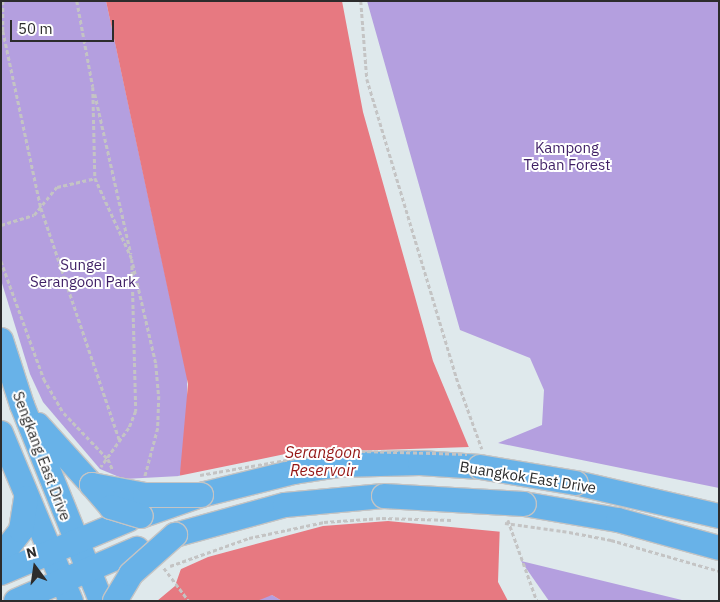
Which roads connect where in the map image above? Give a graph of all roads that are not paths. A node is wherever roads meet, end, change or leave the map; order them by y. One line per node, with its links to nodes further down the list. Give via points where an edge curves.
1 (1, 340): 2 (main road, Sengkang East Drive)
2 (22, 405): 4 (main road); 10 (main road, Sengkang East Drive)
3 (1, 433): 6 (main road, Sengkang East Drive)
4 (92, 485): 5 (main road, bridge, via 145,495); 8 (main road, bridge, via 111,508)
5 (198, 486): 7 (main road, Buangkok East Drive, bridge, via 339,466 411,463 480,466 576,483); 8 (main road, Buangkok East Drive, bridge)
6 (26, 498): 12 (main road, Sengkang East Drive); 13 (main road, via 21,530)
7 (719, 516)
8 (135, 518): 10 (main road, Buangkok East Drive)
9 (175, 535): 11 (main road, Buangkok East Drive, bridge, via 285,505 384,496 524,504 570,523 618,520); 14 (main road, Buangkok East Drive); 17 (main road, bridge)
10 (76, 543): 12 (main road, Buangkok East Drive); 14 (main road, Sengkang East Drive)
11 (719, 548)
12 (50, 554): 15 (main road, Buangkok East Drive); 16 (main road, Sengkang East Drive)
13 (1, 556)
14 (87, 569): 16 (main road, Buangkok East Drive); 17 (main road, Sengkang East Drive)
15 (1, 573)
16 (67, 590): 18 (main road, Buangkok East Drive)
17 (105, 598)
18 (16, 601)

